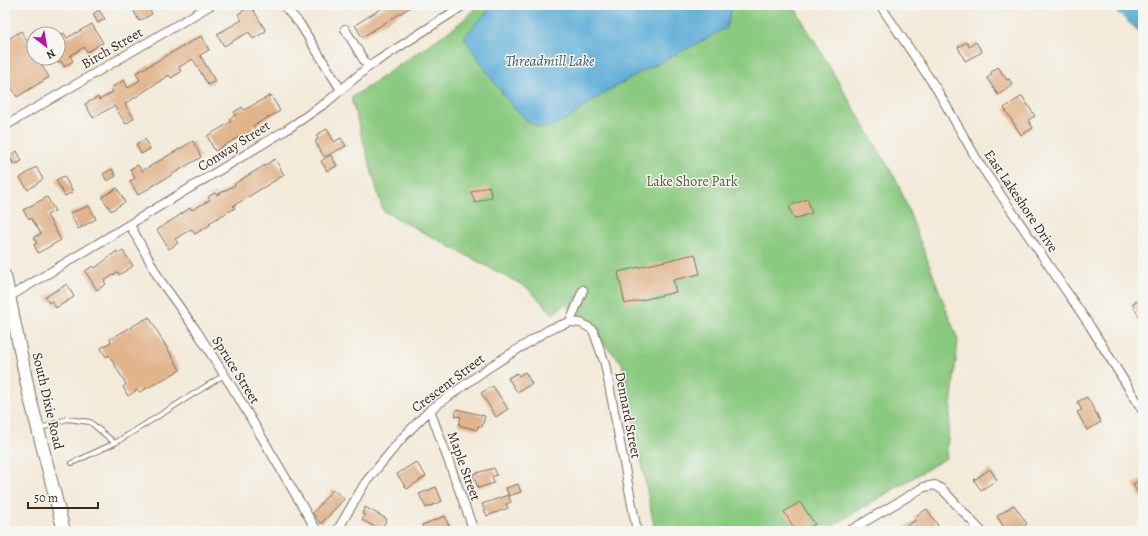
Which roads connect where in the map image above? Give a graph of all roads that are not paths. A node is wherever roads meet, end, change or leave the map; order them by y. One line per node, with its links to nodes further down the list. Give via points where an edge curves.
1 (211, 5): 8 (street, Birch Street)
2 (283, 5): 7 (street, via 300,24)
3 (464, 5): 6 (street, Conway Street)
4 (880, 5): 16 (street, East Lakeshore Drive, via 936,88 979,163 1090,326)
5 (345, 28): 6 (street)
6 (368, 67): 7 (street, Conway Street)
7 (341, 90): 9 (street, Conway Street, via 317,110 286,130)
8 (5, 126)
9 (130, 225): 12 (street, Conway Street); 14 (street, Spruce Street, via 160,280)
10 (5, 276): 12 (main road, South Dixie Road)
11 (583, 290): 13 (street)
12 (9, 297): 17 (main road, South Dixie Road)
13 (570, 322): 15 (street, Crescent Street, via 550,330 488,368); 24 (street, Dennard Street, via 582,323 593,330 605,364)
14 (224, 375): 18 (lane); 21 (street, Spruce Street)
15 (430, 410): 22 (street, Crescent Street, via 403,437 366,483); 23 (street, Maple Street)
16 (1143, 411)
17 (38, 430): 18 (lane, via 67,419 90,422); 20 (main road, South Dixie Road)
18 (115, 443): 19 (lane)
19 (72, 463)
20 (64, 531)
21 (317, 531)
22 (337, 531)
23 (474, 531)
24 (637, 531)
25 (849, 531): 26 (street, via 924,487 935,485 943,490)
26 (981, 531)

